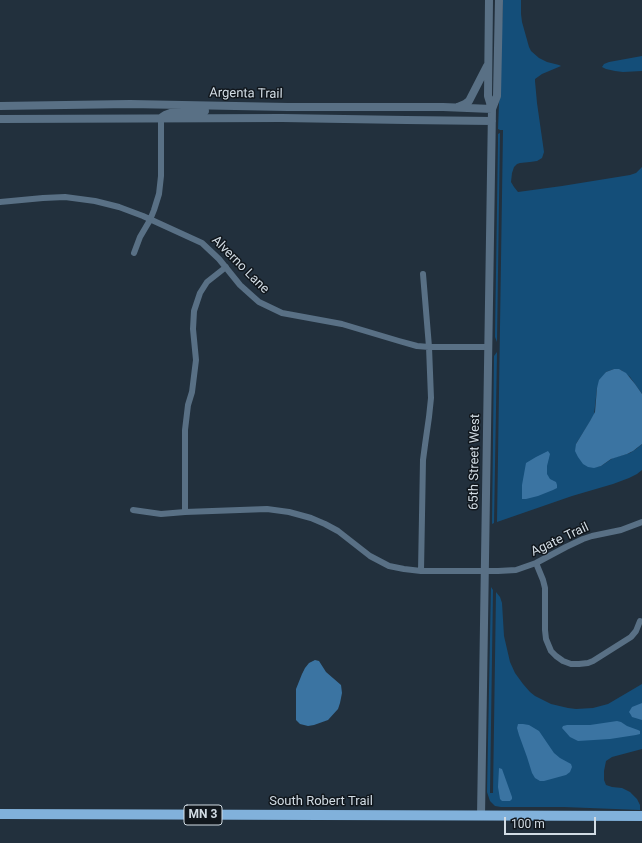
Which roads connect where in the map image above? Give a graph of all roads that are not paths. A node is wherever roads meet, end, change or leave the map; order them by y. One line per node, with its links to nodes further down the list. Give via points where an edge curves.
1 (489, 0): 3 (street, 65th Street West)
2 (498, 0): 7 (street, 65th Street West, via 497,96)
3 (488, 61): 6 (street, via 469,101); 7 (street, 65th Street West, via 488,96)
4 (0, 106): 5 (street, Argenta Trail)
5 (254, 106): 6 (street, Argenta Trail); 9 (street, via 235,110 173,112)
6 (453, 108): 7 (street, Argenta Trail)
7 (492, 109): 10 (street, 65th Street West)
8 (0, 119): 9 (street, Argenta Trail)
9 (161, 119): 10 (street, Argenta Trail); 12 (street, via 160,185)
10 (492, 121): 17 (street, 65th Street West)
11 (0, 202): 12 (street, Alverno Lane, via 56,197 81,199 129,210)
12 (150, 220): 13 (street); 14 (street, Alverno Lane, via 202,243)
13 (134, 253)
14 (226, 267): 16 (street, Alverno Lane, via 240,285 259,302 282,312 342,324 398,341); 19 (street, via 207,282 194,311 196,360 185,430)
15 (423, 274): 16 (street)
16 (429, 347): 17 (street, Alverno Lane); 22 (street, via 431,398 423,460)
17 (488, 347): 23 (street, 65th Street West)
18 (133, 510): 19 (street, Agate Trail, via 161,514)
19 (185, 512): 22 (street, Agate Trail, via 267,509 289,512 338,531 370,556 385,564 400,569)
20 (642, 522): 21 (street, Agate Trail, via 579,541)
21 (536, 563): 23 (street, Agate Trail, via 512,570); 24 (street, via 545,588 547,642 554,654 563,661 571,664 593,661 631,638)
22 (421, 570): 23 (street, Agate Trail)
23 (485, 571): 26 (street, 65th Street West)
24 (640, 621)
25 (0, 814): 26 (main road, South Robert Trail / MN 3)
26 (481, 816): 27 (main road, South Robert Trail / MN 3)
27 (642, 816)

